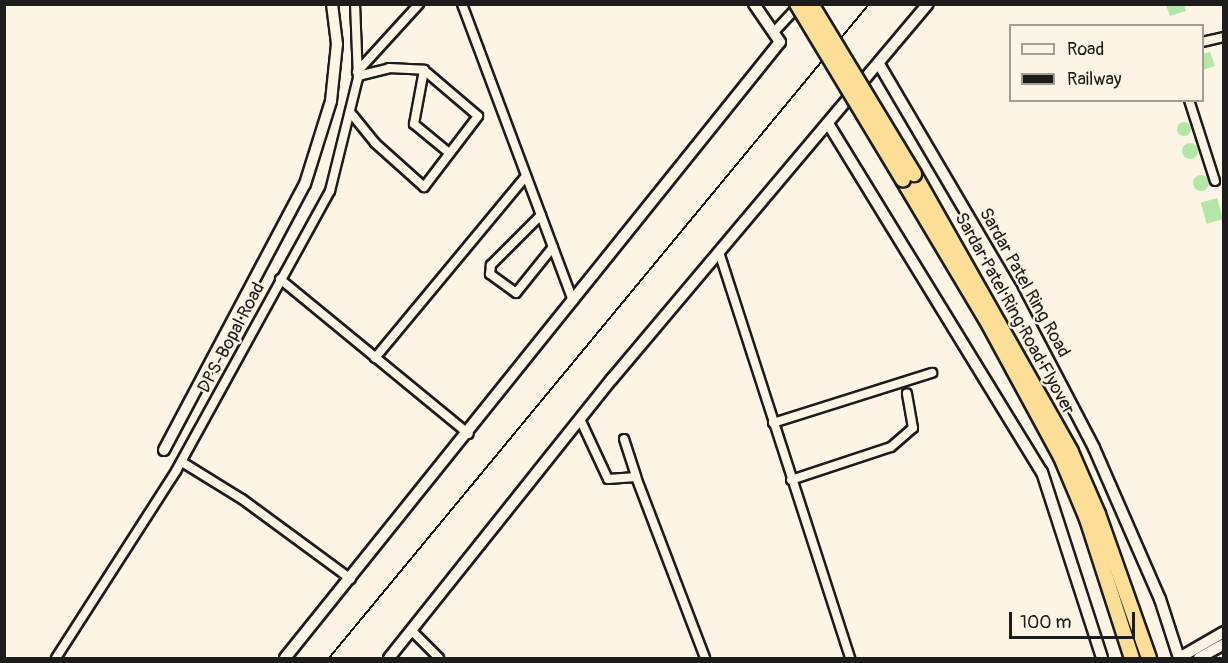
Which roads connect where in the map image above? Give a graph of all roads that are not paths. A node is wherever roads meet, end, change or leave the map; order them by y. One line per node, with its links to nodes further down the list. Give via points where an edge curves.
1 (332, 4): 33 (street, via 337,44 331,101 305,184)
2 (355, 4): 14 (street, DPS-Bopal Road)
3 (419, 4): 14 (street)
4 (462, 4): 19 (street)
5 (754, 4): 9 (street)
6 (798, 4): 9 (street); 37 (highway, Sardar Patel Ring Road Flyover, bridge, via 991,329)
7 (811, 4): 37 (highway, Sardar Patel Ring Road Flyover, bridge, via 996,314 1071,452)
8 (928, 4): 12 (street)
9 (777, 37): 25 (street)
10 (1224, 37): 11 (street)
11 (1204, 42)
12 (879, 64): 17 (street); 51 (street, Sardar Patel Ring Road, via 1011,290 1094,448 1161,599)
13 (424, 70): 14 (street, via 389,68); 18 (street, via 414,124); 18 (street, via 478,116)
14 (357, 74): 16 (street, DPS-Bopal Road)
15 (1190, 102): 20 (street)
16 (350, 112): 18 (street, via 375,142 424,187); 24 (street, DPS-Bopal Road, via 330,191)
17 (829, 125): 23 (street); 48 (street, via 1042,472)
18 (448, 152)
19 (526, 176): 21 (street); 26 (street)
20 (1215, 181)
21 (541, 215): 22 (street); 22 (street, via 491,265 489,274 516,293)
22 (553, 247): 25 (street)
23 (719, 252): 29 (street); 30 (street)
24 (280, 279): 26 (street); 34 (street, DPS-Bopal Road)
25 (573, 301): 31 (street)
26 (375, 358): 31 (street)
27 (932, 374): 30 (street)
28 (907, 394): 36 (street, via 913,428 897,443)
29 (580, 419): 35 (street, via 608,479); 39 (street)
30 (773, 423): 36 (street)
31 (469, 434): 38 (street)
32 (624, 439): 35 (street)
33 (164, 450)
34 (182, 462): 38 (street, via 242,499); 42 (street, DPS-Bopal Road)
35 (636, 477): 46 (street)
36 (791, 480): 47 (street)
37 (1092, 517): 49 (highway, Sardar Patel Ring Road Flyover); 50 (highway, Sardar Patel Ring Road Flyover)
38 (351, 579): 43 (street)
39 (412, 631): 44 (street); 45 (street)
40 (1224, 632): 51 (street)
41 (1224, 644): 52 (street)
42 (56, 658)
43 (285, 658)
44 (389, 658)
45 (439, 658)
46 (705, 658)
47 (850, 658)
48 (1102, 658)
49 (1132, 658)
50 (1149, 658)
51 (1179, 658)
52 (1199, 658)

